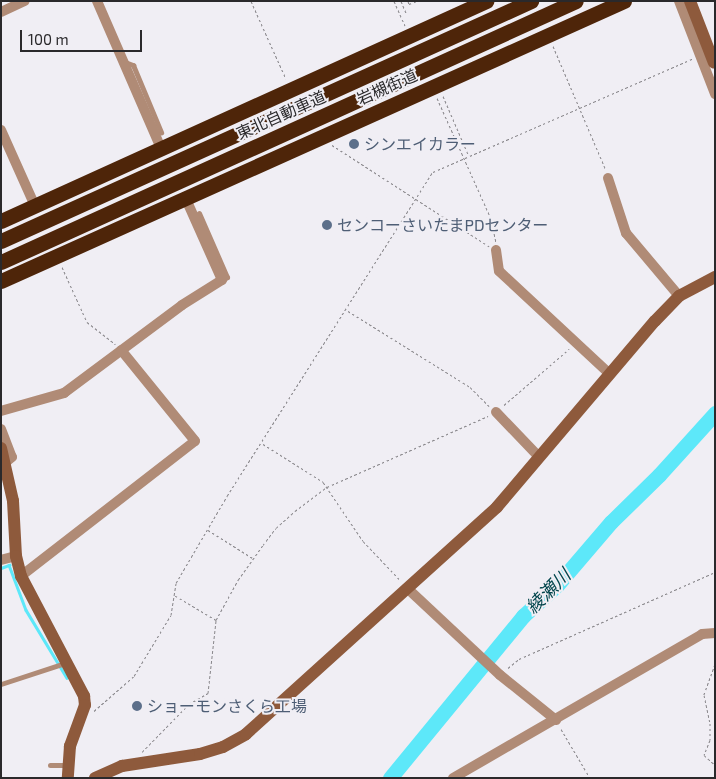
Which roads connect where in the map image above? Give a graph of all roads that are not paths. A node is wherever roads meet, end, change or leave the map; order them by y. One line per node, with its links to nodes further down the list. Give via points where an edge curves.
1 (25, 1): 9 (street)
2 (97, 1): 10 (street)
3 (486, 1): 15 (highway)
4 (532, 1): 21 (highway, 東北自動車道)
5 (576, 1): 23 (highway, 東北自動車道)
6 (624, 1): 17 (highway, 岩槻街道, via 547,34 437,90 315,139)
7 (679, 1): 12 (street)
8 (690, 1): 11 (street, bridge)
9 (1, 12)
10 (125, 62): 14 (lane, via 133,65); 15 (street)
11 (714, 64)
12 (715, 94)
13 (1, 130): 18 (street)
14 (161, 132)
15 (161, 148): 18 (highway)
16 (608, 178): 27 (street, via 626,233)
17 (185, 197): 25 (street); 26 (highway, 岩槻街道)
18 (35, 206): 20 (highway)
19 (199, 212): 25 (lane, via 227,277)
20 (1, 221)
21 (1, 241)
22 (496, 250): 29 (street, via 499,271)
23 (1, 262)
24 (715, 277): 27 (street)
25 (222, 280): 28 (street)
26 (1, 281)
27 (679, 296): 29 (street)
28 (122, 350): 30 (street, via 64,393); 40 (street, via 195,441)
29 (610, 374): 34 (street)
30 (1, 410)
31 (496, 412): 34 (street)
32 (1, 429): 35 (street, via 12,457)
33 (1, 448): 35 (street)
34 (540, 457): 41 (street, via 497,506)
35 (6, 462): 37 (street)
36 (1, 475): 37 (street)
37 (13, 501): 38 (street)
38 (16, 556): 39 (street); 40 (street)
39 (1, 560)
40 (21, 576): 43 (street)
41 (407, 588): 45 (street, via 500,676); 48 (street, via 246,734 224,747 200,754 138,762)
42 (715, 633): 45 (street, via 702,634)
43 (68, 662): 44 (lane); 47 (street, via 81,686 85,705 70,746)
44 (1, 684)
45 (556, 720): 49 (street)
46 (50, 765): 47 (lane)
47 (68, 771)
48 (95, 778)
49 (453, 778)

